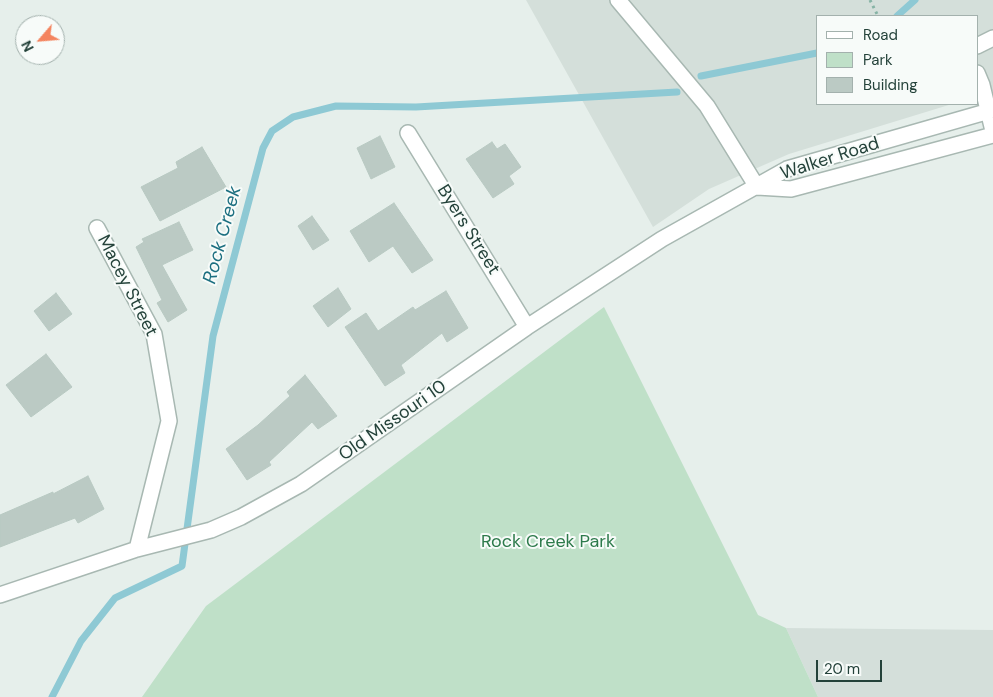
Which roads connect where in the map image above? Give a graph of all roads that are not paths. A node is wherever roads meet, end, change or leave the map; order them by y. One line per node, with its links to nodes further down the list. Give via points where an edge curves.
1 (618, 0): 9 (street, via 707,106)
2 (993, 38): 3 (street)
3 (978, 46)
4 (978, 75): 5 (street)
5 (991, 110): 6 (street); 9 (street, Walker Road, via 787,169)
6 (993, 131)
7 (408, 133): 11 (street, Byers Street)
8 (993, 135): 9 (street, Walker Road, via 791,188)
9 (758, 187): 11 (street, Old Missouri 10, via 662,239)
10 (97, 228): 12 (street, Macey Street, via 154,334 169,421)
11 (527, 327): 12 (street, Old Missouri 10, via 301,484 211,530)
12 (138, 549): 13 (street, Old Missouri 10)
13 (0, 595)

